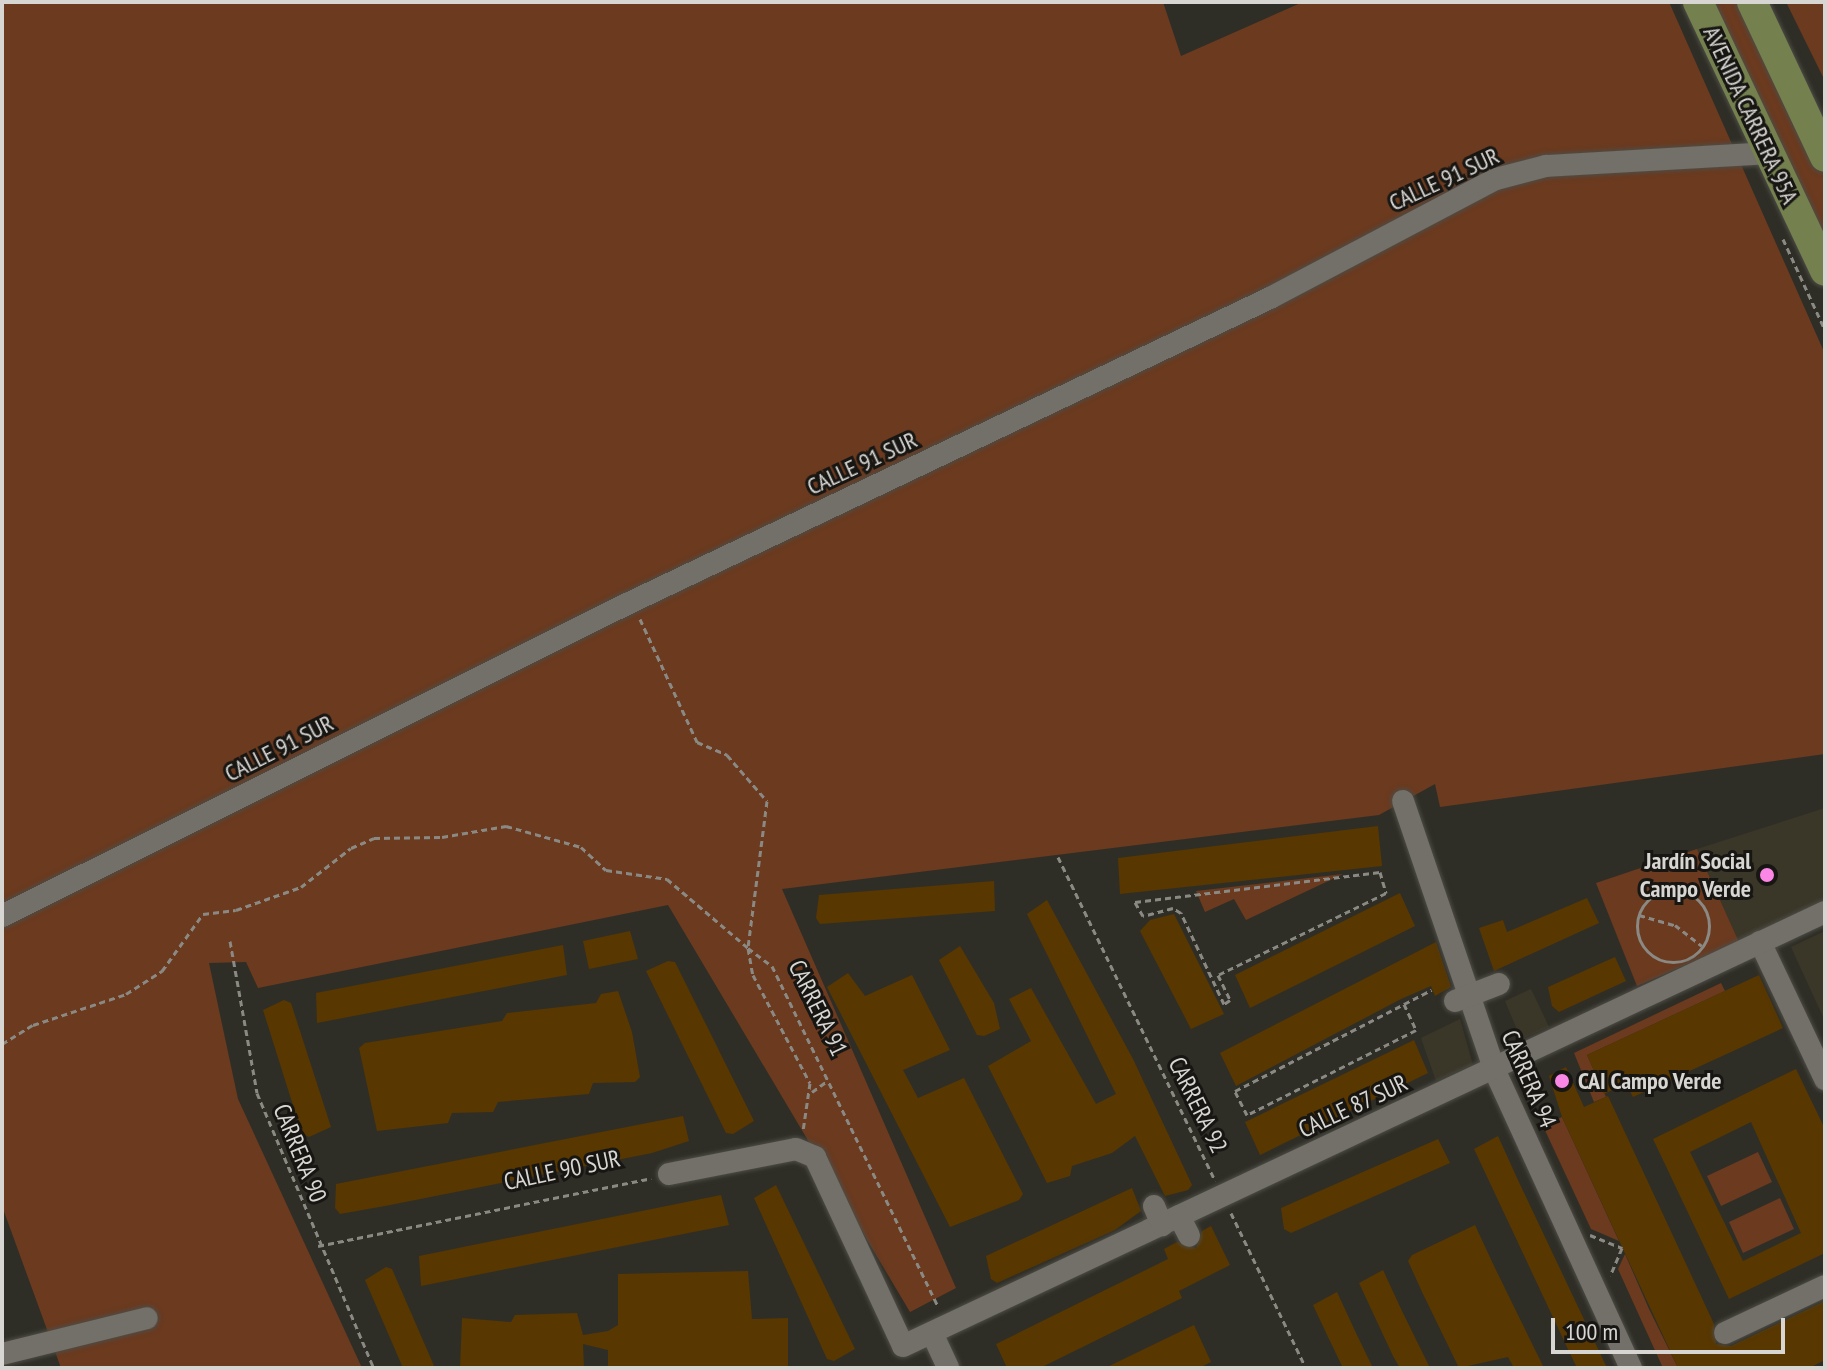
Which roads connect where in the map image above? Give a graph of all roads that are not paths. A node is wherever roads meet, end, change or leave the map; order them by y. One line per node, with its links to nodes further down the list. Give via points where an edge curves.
1 (1698, 2): 3 (main road, AVENIDA CARRERA 95A)
2 (1752, 2): 4 (main road, AVENIDA CARRERA 95A)
3 (1769, 153): 5 (main road, AVENIDA CARRERA 95A); 8 (street, CALLE 91 SUR, via 1546,166 1496,179 1270,298 627,604)
4 (1824, 153)
5 (1825, 271)
6 (1403, 801): 11 (street, CARRERA 94)
7 (1825, 912): 9 (street, CALLE 87 SUR)
8 (2, 916)
9 (1760, 942): 12 (street, CALLE 87 SUR, via 1710,955); 13 (street)
10 (1499, 984): 11 (street)
11 (1462, 998): 12 (street, CARRERA 94)
12 (1494, 1069): 17 (street, CALLE 87 SUR); 21 (street, CARRERA 94)
13 (1825, 1079)
14 (669, 1174): 17 (street, CALLE 87 SUR, via 806,1153 903,1346)
15 (1825, 1286): 18 (street)
16 (147, 1318): 19 (street)
17 (940, 1329): 20 (street)
18 (1725, 1333)
19 (2, 1354)
20 (948, 1368)
21 (1631, 1368)

